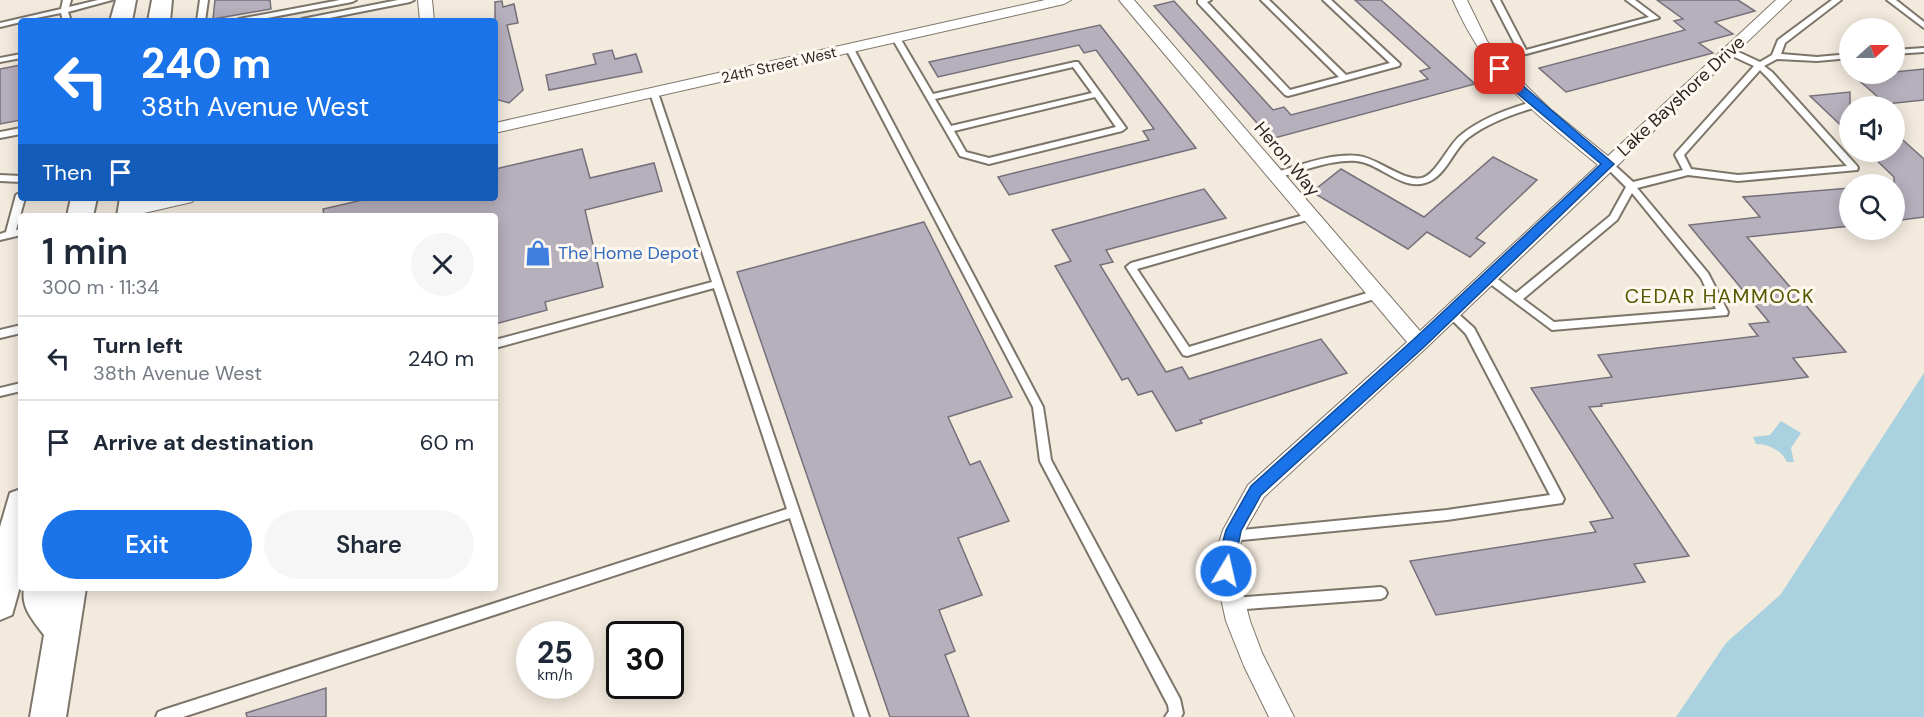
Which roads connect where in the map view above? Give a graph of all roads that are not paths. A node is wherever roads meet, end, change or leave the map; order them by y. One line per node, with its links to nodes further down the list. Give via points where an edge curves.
1 (67, 0): 21 (lane)
2 (108, 0): 21 (lane)
3 (126, 0): 25 (main road)
4 (162, 0): 26 (main road)
5 (204, 0): 27 (lane)
6 (352, 0): 28 (lane)
7 (410, 0): 22 (lane)
8 (441, 0): 20 (street)
9 (1064, 0): 33 (street, 24th Street West)
10 (1126, 0): 56 (street, Heron Way)
11 (1207, 0): 45 (lane, via 1201,1 1288,93)
12 (1265, 0): 45 (lane)
13 (1327, 0): 45 (lane, via 1396,64)
14 (1460, 0): 43 (street)
15 (1496, 0): 38 (lane)
16 (1630, 0): 38 (lane, via 1655,18)
17 (1784, 0): 36 (street, Lake Bayshore Drive)
18 (1836, 0): 39 (lane, via 1781,42)
19 (1891, 0): 32 (lane)
20 (425, 2): 29 (street)
21 (64, 10): 23 (lane); 24 (lane)
22 (340, 17)
23 (30, 18)
24 (66, 18)
25 (122, 18)
26 (159, 18)
27 (201, 18)
28 (256, 18)
29 (427, 18)
30 (18, 21): 31 (lane)
31 (0, 25)
32 (1924, 26)
33 (896, 39): 34 (street, 24th Street West); 48 (lane)
34 (850, 49): 46 (street, 24th Street West); 88 (lane, via 1038,407 1046,460 1175,704)
35 (1924, 50): 37 (lane)
36 (1729, 51): 44 (lane); 54 (street, Lake Bayshore Drive)
37 (1905, 51)
38 (1524, 53): 43 (lane)
39 (1776, 56): 41 (lane); 44 (lane)
40 (18, 57): 42 (lane)
41 (1839, 57)
42 (0, 60)
43 (1493, 61): 49 (street)
44 (1759, 66): 55 (lane, via 1679,155); 55 (lane, via 1854,168 1738,178)
45 (1344, 78)
46 (654, 93): 50 (street, 24th Street West); 66 (lane)
47 (1097, 94): 48 (lane, via 1075,64); 51 (lane); 51 (lane, via 1122,128 989,160 963,154)
48 (931, 97): 51 (lane)
49 (1536, 104): 54 (street); 56 (lane, via 1499,116 1458,142 1434,174 1422,181 1411,181 1366,160 1351,158)
50 (498, 128)
51 (949, 129)
52 (18, 132): 53 (lane)
53 (0, 135)
54 (1608, 164): 59 (lane); 65 (street, Lake Bayshore Drive)
55 (1688, 172): 59 (lane)
56 (1276, 176): 63 (street, Heron Way)
57 (0, 178): 58 (lane)
58 (18, 179)
59 (1631, 186): 68 (lane, via 1614,218); 68 (lane, via 1706,276 1723,312 1552,326)
60 (19, 201): 64 (lane)
61 (170, 201): 62 (street)
62 (131, 208)
63 (1311, 216): 67 (street, Heron Way); 67 (lane, via 1131,267 1187,352)
64 (5, 236)
65 (1488, 277): 68 (lane); 69 (street, Lake Bayshore Drive)
66 (717, 284): 72 (lane); 76 (lane)
67 (1377, 294): 73 (street, Heron Way)
68 (1516, 299)
69 (1450, 313): 73 (street, Lake Bayshore Drive); 77 (lane, via 1470,331 1558,499 1448,515)
70 (18, 330): 71 (lane)
71 (0, 334)
72 (498, 343)
73 (1419, 343): 77 (street, Lake Bayshore Drive, via 1256,491)
74 (18, 388): 75 (lane)
75 (0, 392)
76 (794, 512): 86 (lane); 87 (lane)
77 (1232, 536): 83 (street, Lake Bayshore Drive, via 1226,571)
78 (17, 543): 82 (main road)
79 (40, 591): 84 (main road, via 39,601)
80 (69, 591): 84 (main road)
81 (1381, 593): 83 (lane)
82 (0, 604)
83 (1233, 604): 89 (street, Lake Bayshore Drive, via 1252,658)
84 (62, 631): 85 (main road)
85 (48, 717)
86 (163, 717)
87 (862, 717)
88 (1172, 717)
89 (1282, 717)

